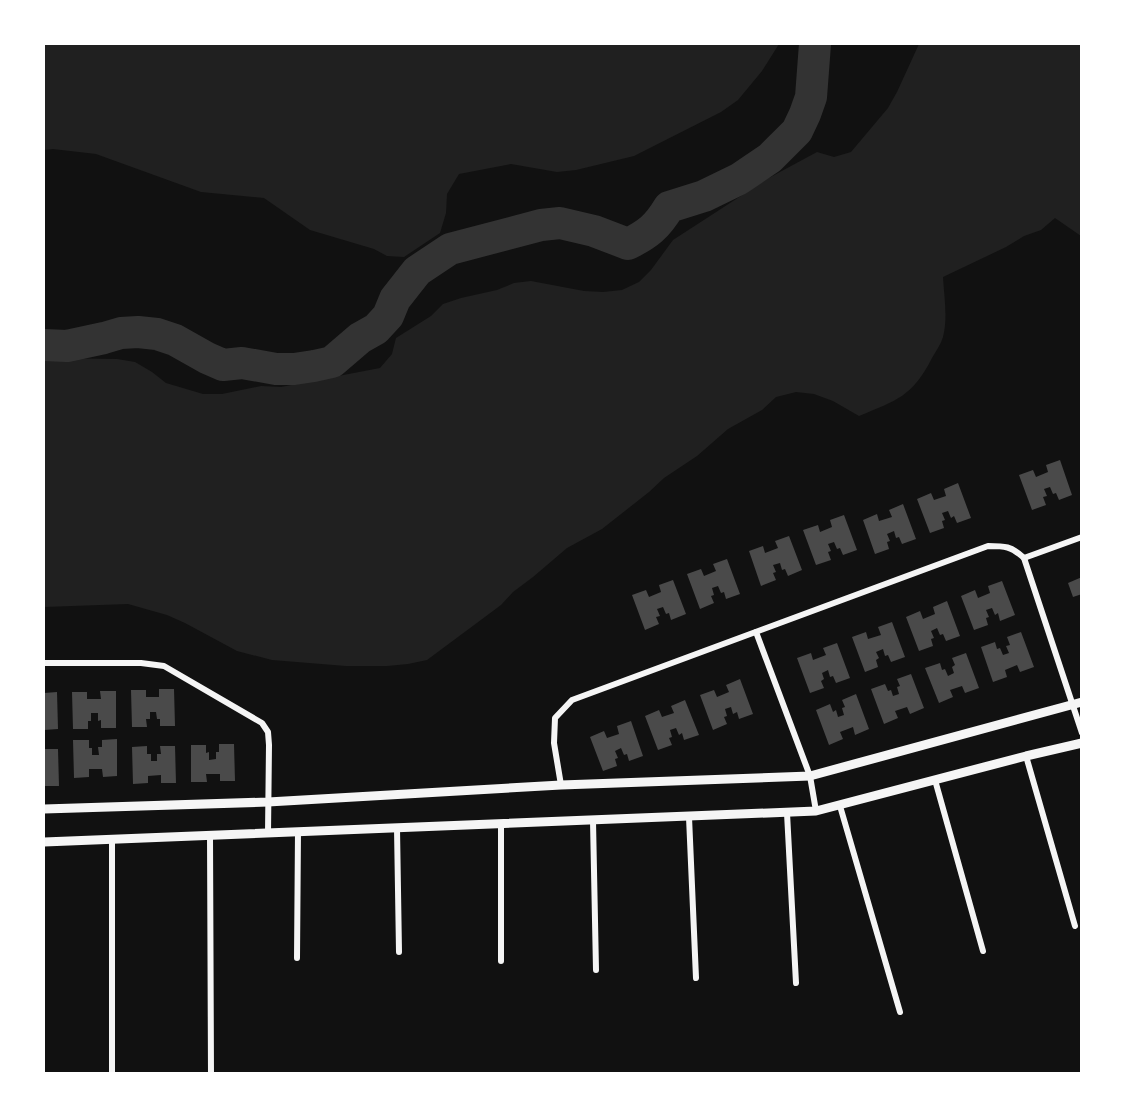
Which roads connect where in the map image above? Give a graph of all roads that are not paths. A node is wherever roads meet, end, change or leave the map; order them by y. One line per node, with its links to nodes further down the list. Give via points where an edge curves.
1 (1082, 537): 2 (street)
2 (1024, 558): 3 (street, via 1014,549 988,546); 5 (street)
3 (756, 632): 9 (street); 11 (street, via 572,700 555,718 554,743)
4 (44, 663): 12 (street, via 164,666 262,723 269,745)
5 (1077, 703): 6 (street); 9 (street)
6 (1082, 734)
7 (1082, 743): 8 (street)
8 (1026, 756): 10 (street); 26 (street)
9 (810, 776): 11 (street); 15 (street)
10 (935, 780): 13 (street); 27 (street)
11 (561, 785): 12 (street)
12 (268, 802): 14 (street); 22 (street)
13 (840, 806): 15 (street); 34 (street)
14 (44, 808)
15 (816, 811): 16 (street)
16 (787, 813): 17 (street); 33 (street)
17 (689, 817): 18 (street); 32 (street)
18 (593, 821): 19 (street); 31 (street)
19 (501, 825): 20 (street); 30 (street)
20 (397, 828): 21 (street); 28 (street)
21 (298, 832): 22 (street); 29 (street)
22 (268, 833): 23 (street)
23 (210, 836): 24 (street); 36 (street)
24 (112, 839): 25 (street); 35 (street)
25 (44, 842)
26 (1075, 926)
27 (983, 951)
28 (399, 952)
29 (297, 958)
30 (501, 961)
31 (596, 970)
32 (696, 978)
33 (796, 982)
34 (900, 1012)
35 (112, 1074)
36 (211, 1074)

